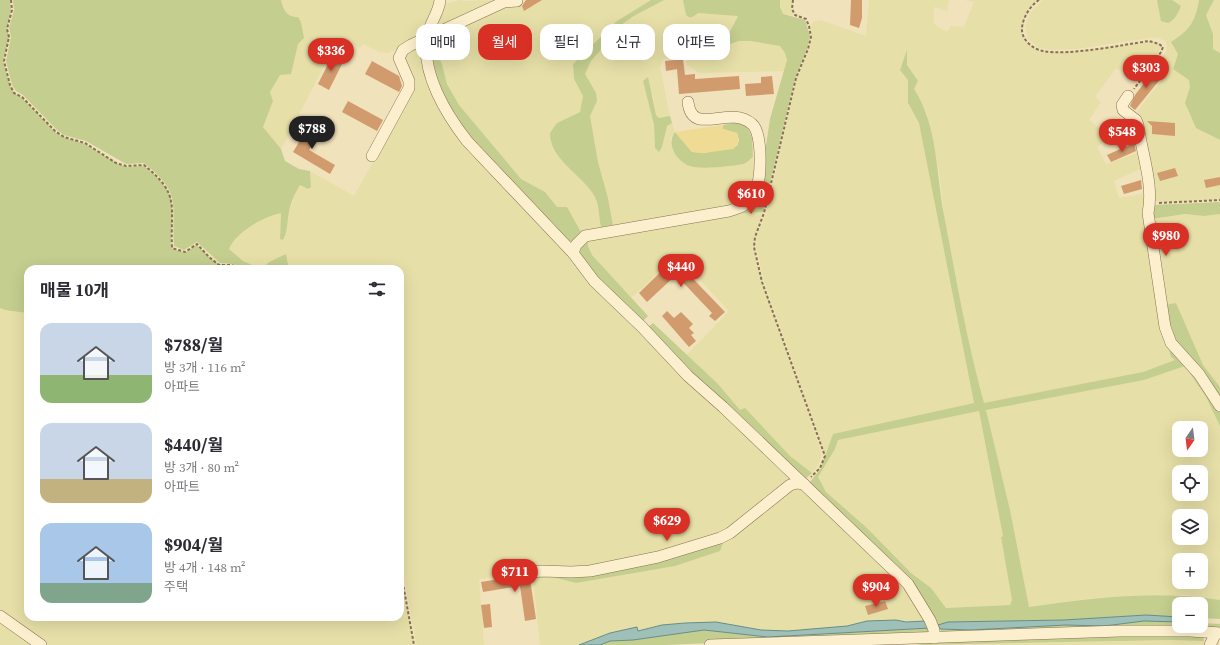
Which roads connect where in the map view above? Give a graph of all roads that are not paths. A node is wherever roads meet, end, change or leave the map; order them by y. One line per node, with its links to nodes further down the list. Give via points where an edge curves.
1 (440, 0): 3 (street)
2 (517, 1): 4 (street, via 504,2)
3 (432, 24)
4 (456, 24)
5 (416, 42): 9 (street, via 403,50 400,58 409,81 409,88)
6 (428, 60): 10 (street, via 437,93 454,124)
7 (1128, 96): 11 (street, via 1122,104 1123,110 1136,120 1138,125 1150,203 1148,214 1161,311 1168,336 1199,374)
8 (688, 102): 10 (street, via 694,118 700,120 733,116 743,118 755,127 759,141 758,184 750,200 742,207 729,211 585,236)
9 (372, 156)
10 (572, 253): 12 (street, via 594,281 688,376)
11 (1220, 406)
12 (804, 484): 13 (street, via 790,485 730,533 720,538 658,557 590,571); 15 (street, via 908,584)
13 (512, 574)
14 (0, 616): 18 (street)
15 (932, 629): 16 (street); 17 (street)
16 (1218, 633): 20 (street)
17 (907, 642): 19 (street, via 846,639 781,644)
18 (42, 645)
19 (710, 645)
20 (1210, 645)

